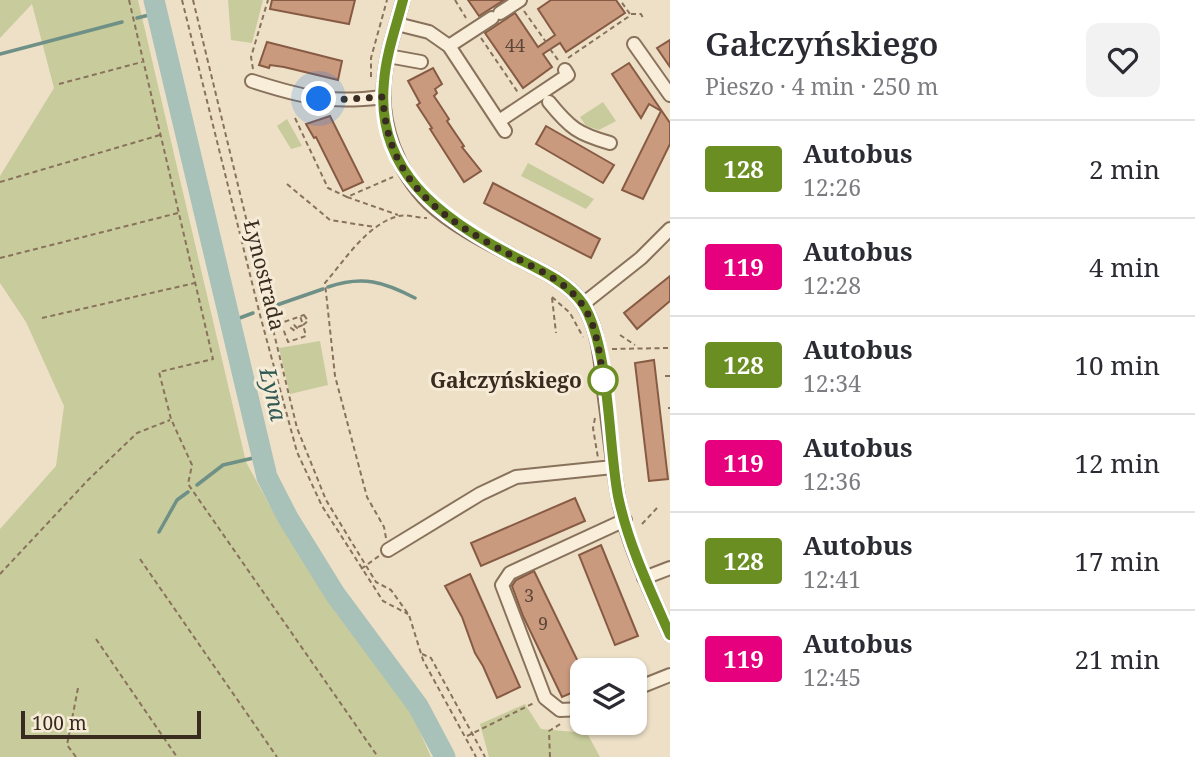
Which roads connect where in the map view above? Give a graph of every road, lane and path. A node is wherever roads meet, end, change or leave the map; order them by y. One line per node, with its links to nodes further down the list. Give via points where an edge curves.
1 (128, 0): 18 (path)
2 (182, 0): 69 (path, Łynostrada, via 287,422 322,506)
3 (193, 0): 67 (path, via 296,428 326,499)
4 (268, 0): 21 (path, via 251,57)
5 (403, 0): 12 (street)
6 (454, 0): 10 (path)
7 (620, 0): 9 (path)
8 (521, 4): 14 (path); 16 (street)
9 (630, 15): 11 (path); 20 (path)
10 (467, 18)
11 (643, 18)
12 (397, 24): 16 (street, via 429,32); 17 (street)
13 (478, 34): 25 (path)
14 (545, 42)
15 (634, 44): 23 (street)
16 (449, 46): 20 (street, via 502,126 568,75)
17 (388, 56): 19 (street); 24 (street)
18 (143, 61): 22 (path); 28 (path)
19 (421, 62)
20 (562, 67)
21 (253, 77): 24 (street, via 314,98)
22 (59, 84)
23 (670, 95)
24 (383, 97): 41 (street, via 396,153 430,204 451,221 549,276)
25 (521, 98)
26 (549, 102): 29 (street, via 568,125)
27 (295, 118): 33 (path, via 328,188)
28 (161, 135): 31 (path); 34 (path)
29 (610, 143)
30 (393, 177): 33 (path)
31 (0, 181)
32 (288, 184): 37 (path, via 330,220)
33 (347, 197): 35 (path)
34 (178, 213): 39 (path); 40 (path)
35 (399, 216): 36 (path); 37 (path)
36 (428, 218)
37 (376, 228): 65 (path, via 360,240 325,283 335,376 367,497 384,527)
38 (670, 229): 41 (street)
39 (0, 258)
40 (195, 283): 43 (path); 59 (path, via 213,359 159,372)
41 (583, 304): 61 (street, via 600,352)
42 (300, 316): 44 (path); 46 (path); 46 (path, via 309,321)
43 (42, 318)
44 (291, 319): 45 (path); 49 (path, via 281,323)
45 (293, 325): 47 (path); 48 (path)
46 (303, 325): 47 (path); 49 (path, via 304,337 289,342)
47 (297, 327): 48 (path)
48 (291, 329): 49 (path)
49 (283, 332)
50 (556, 333): 52 (path, via 552,297 570,313)
51 (620, 335): 53 (path)
52 (584, 341)
53 (635, 345)
54 (670, 348): 55 (path)
55 (611, 349)
56 (665, 376): 57 (path)
57 (670, 376)
58 (596, 417): 60 (path)
59 (171, 419): 70 (path, via 137,433); 87 (path, via 192,465 188,484)
60 (596, 445)
61 (613, 467): 63 (street); 65 (street, via 516,477)
62 (657, 508): 64 (path)
63 (625, 520): 71 (street); 79 (street, via 510,573 502,585)
64 (642, 524)
65 (388, 550): 67 (path)
66 (140, 559): 86 (path)
67 (367, 565): 69 (path); 72 (path, via 376,582 391,590)
68 (670, 568): 71 (street)
69 (361, 569): 72 (path, Łynostrada, via 383,601)
70 (0, 574)
71 (644, 578): 73 (street)
72 (409, 615): 75 (path)
73 (670, 635)
74 (96, 639): 85 (path)
75 (421, 653): 82 (path, via 431,658); 83 (path)
76 (670, 675): 77 (street)
77 (647, 685)
78 (78, 688): 84 (path, via 67,745)
79 (545, 698): 80 (street, via 560,710); 82 (path)
80 (570, 710)
81 (570, 717): 90 (path, via 549,731)
82 (472, 733): 83 (path); 89 (path)
83 (466, 737): 88 (path)
84 (76, 757)
85 (177, 757)
86 (277, 757)
87 (378, 757)
88 (476, 757)
89 (485, 757)
90 (550, 757)

